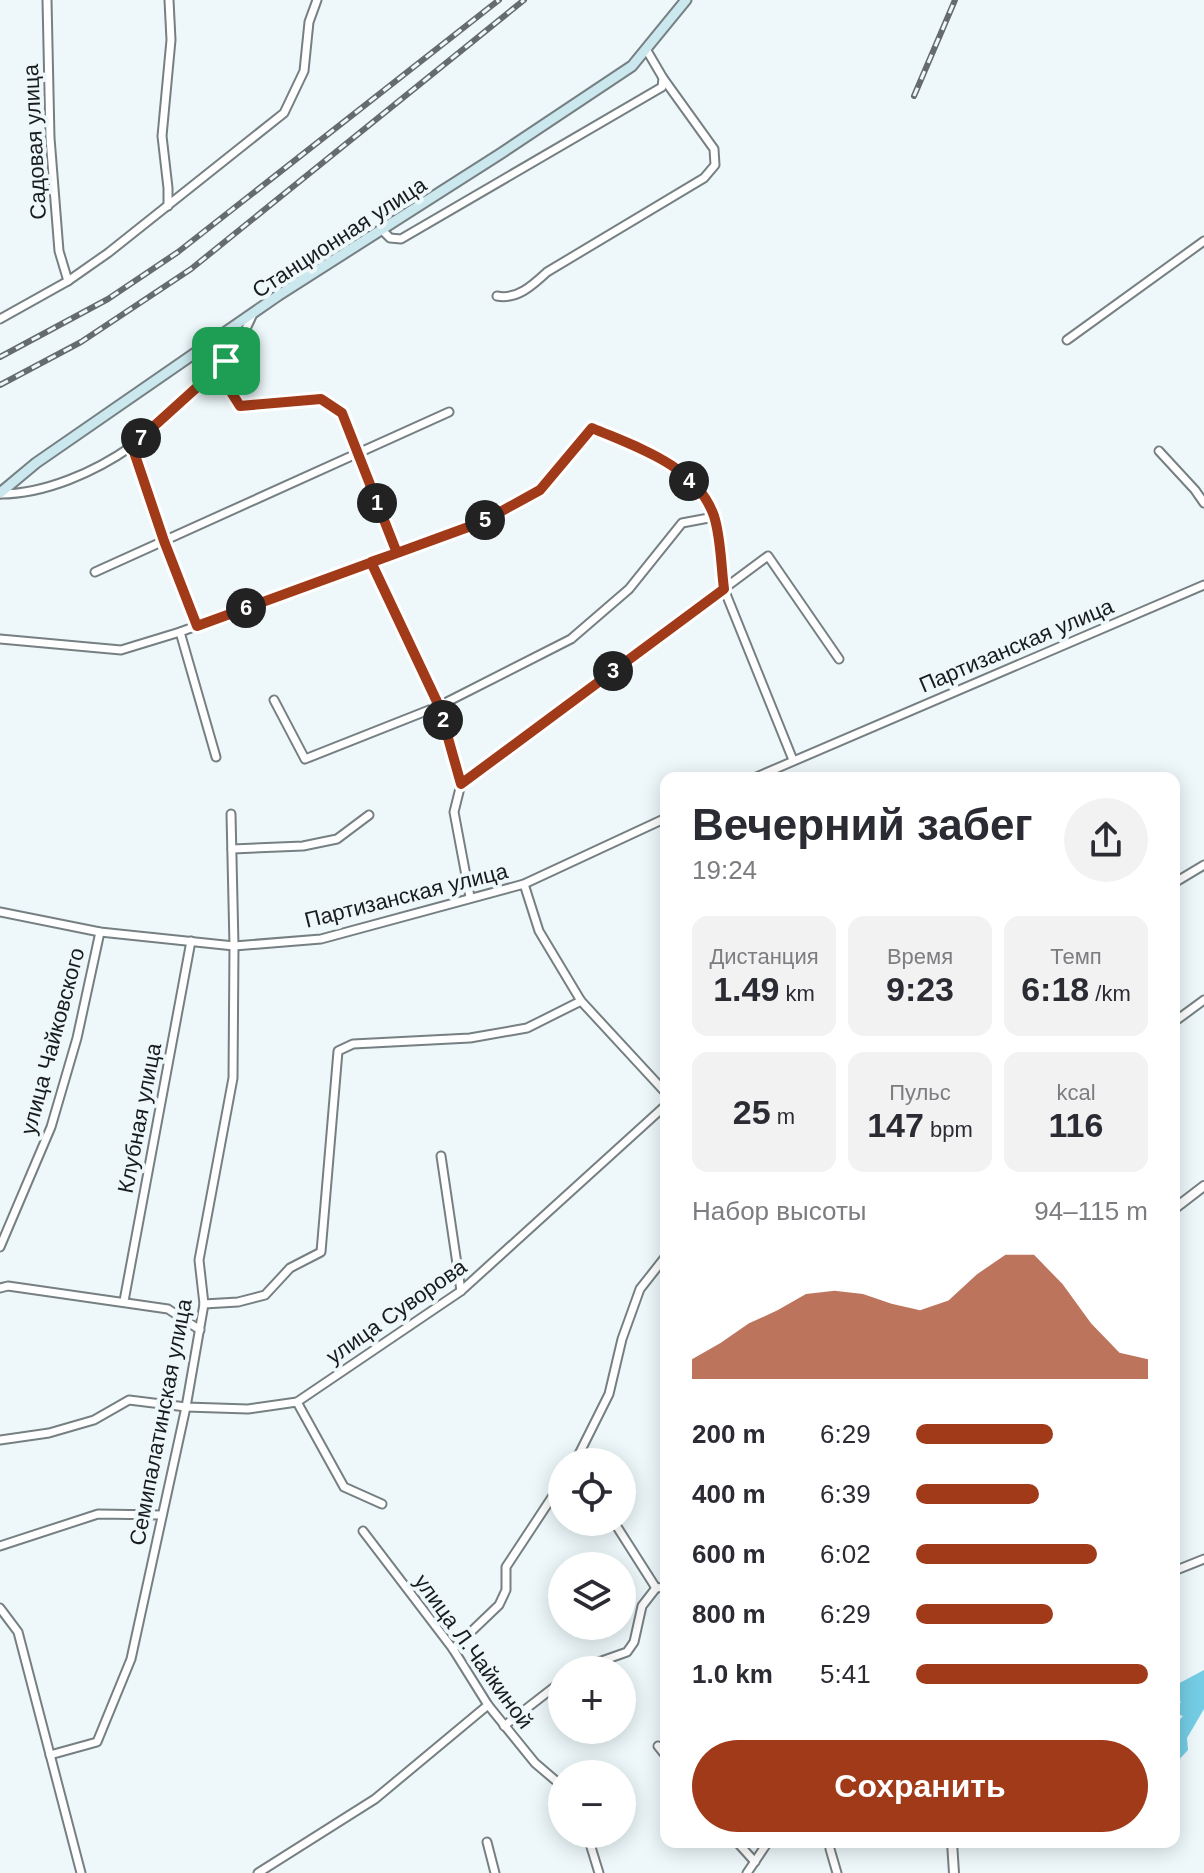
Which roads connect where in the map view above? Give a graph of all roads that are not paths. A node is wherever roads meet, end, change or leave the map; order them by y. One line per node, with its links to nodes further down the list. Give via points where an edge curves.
1 (47, 0): 10 (street, Садовая улица, via 50,138 59,251)
2 (169, 0): 7 (street, via 171,40 162,136)
3 (317, 0): 7 (street, via 304,71 284,113)
4 (686, 0): 5 (main road, Станционная улица)
5 (646, 49): 6 (street); 8 (main road, Станционная улица, via 632,66)
6 (663, 78): 8 (street, via 662,87 401,239 390,238); 11 (street, via 714,149 715,165 704,178 547,272 527,290)
7 (168, 206): 10 (street)
8 (381, 229): 12 (main road, Станционная улица)
9 (1204, 241): 14 (street)
10 (68, 281): 13 (street)
11 (497, 296)
12 (252, 316): 15 (street); 20 (main road, Станционная улица, via 36,463)
13 (0, 319)
14 (1067, 340)
15 (226, 361): 17 (street); 19 (street, via 221,376 240,406 321,399 342,413)
16 (449, 412): 19 (street)
17 (132, 446): 20 (street, via 69,480 24,494); 23 (street)
18 (1159, 451): 21 (street)
19 (357, 454): 23 (street); 24 (street)
20 (0, 494)
21 (1204, 503)
22 (714, 517): 24 (street, via 705,498 672,463 592,428 540,490 482,522); 28 (street); 34 (street, via 682,523 629,589 571,639)
23 (164, 541): 26 (street); 29 (street)
24 (397, 553): 25 (street)
25 (371, 562): 29 (street); 34 (street)
26 (95, 572)
27 (1204, 585): 36 (street, Партизанская улица)
28 (724, 589): 32 (street, via 768,556); 36 (street); 38 (street)
29 (197, 626): 30 (street)
30 (180, 632): 31 (street, via 121,650); 35 (street)
31 (0, 639)
32 (839, 659)
33 (274, 700): 34 (street, via 305,759)
34 (439, 706): 38 (street)
35 (216, 757)
36 (793, 760): 37 (street, Партизанская улица)
37 (767, 772)
38 (461, 784): 46 (street, via 454,812)
39 (231, 814): 42 (street, Семипалатинская улица)
40 (369, 815): 42 (street, via 337,839)
41 (660, 821): 45 (street, Партизанская улица)
42 (232, 849): 50 (street, Семипалатинская улица)
43 (1204, 865): 44 (street)
44 (1180, 879)
45 (524, 884): 46 (street, Партизанская улица); 52 (street, via 539,931)
46 (470, 897): 50 (street, Партизанская улица, via 321,939)
47 (0, 912): 48 (street, Партизанская улица)
48 (100, 932): 49 (street, Партизанская улица); 59 (street, улица Чайковского, via 51,1127)
49 (191, 941): 50 (street, Партизанская улица); 63 (street, Клубная улица)
50 (234, 946): 64 (street, Семипалатинская улица, via 233,1078 199,1260)
51 (1204, 1000): 53 (street)
52 (581, 1001): 54 (street); 64 (street, via 527,1028 470,1038 353,1044 338,1051 321,1252 290,1268 265,1295)
53 (1180, 1018)
54 (660, 1087)
55 (660, 1110): 62 (street, улица Суворова)
56 (441, 1156): 62 (street)
57 (1204, 1186): 58 (street)
58 (1180, 1204)
59 (0, 1247)
60 (660, 1264): 69 (street, via 640,1289 609,1394)
61 (0, 1288): 63 (street)
62 (461, 1291): 66 (street, улица Суворова)
63 (124, 1301): 65 (street, via 168,1309)
64 (204, 1304): 65 (street, Семипалатинская улица)
65 (200, 1330): 67 (street, Семипалатинская улица)
66 (297, 1402): 67 (street, улица Суворова, via 248,1409); 71 (street, via 344,1487)
67 (186, 1407): 68 (street, улица Суворова, via 129,1400 94,1420); 72 (street, Семипалатинская улица)
68 (0, 1440)
69 (583, 1448)
70 (548, 1503): 81 (street, via 506,1567 506,1590 499,1605)
71 (382, 1504)
72 (162, 1515): 75 (street, via 98,1514); 88 (street, Семипалатинская улица, via 131,1659 97,1742)
73 (363, 1531): 81 (street, улица Л.Чайкиной)
74 (623, 1536): 78 (street)
75 (0, 1546)
76 (1204, 1559): 77 (street)
77 (1180, 1569)
78 (656, 1588): 79 (street); 82 (street, via 642,1606 634,1642)
79 (660, 1588)
80 (0, 1608): 88 (street, via 18,1632)
81 (453, 1649): 84 (street, улица Л.Чайкиной)
82 (616, 1656)
83 (548, 1692): 85 (street)
84 (488, 1705): 85 (street, улица Л.Чайкиной); 98 (street, via 375,1799)
85 (504, 1726): 89 (street, улица Л.Чайкиной)
86 (658, 1746): 87 (street)
87 (660, 1748)
88 (50, 1755): 97 (street)
89 (548, 1774)
90 (487, 1842): 99 (street)
91 (591, 1848): 100 (street)
92 (742, 1848): 96 (street)
93 (764, 1848): 96 (street)
94 (952, 1848): 103 (street)
95 (830, 1849): 102 (street)
96 (755, 1862): 101 (street)
97 (81, 1873)
98 (258, 1873)
99 (495, 1873)
100 (599, 1873)
101 (747, 1873)
102 (837, 1873)
103 (954, 1873)

